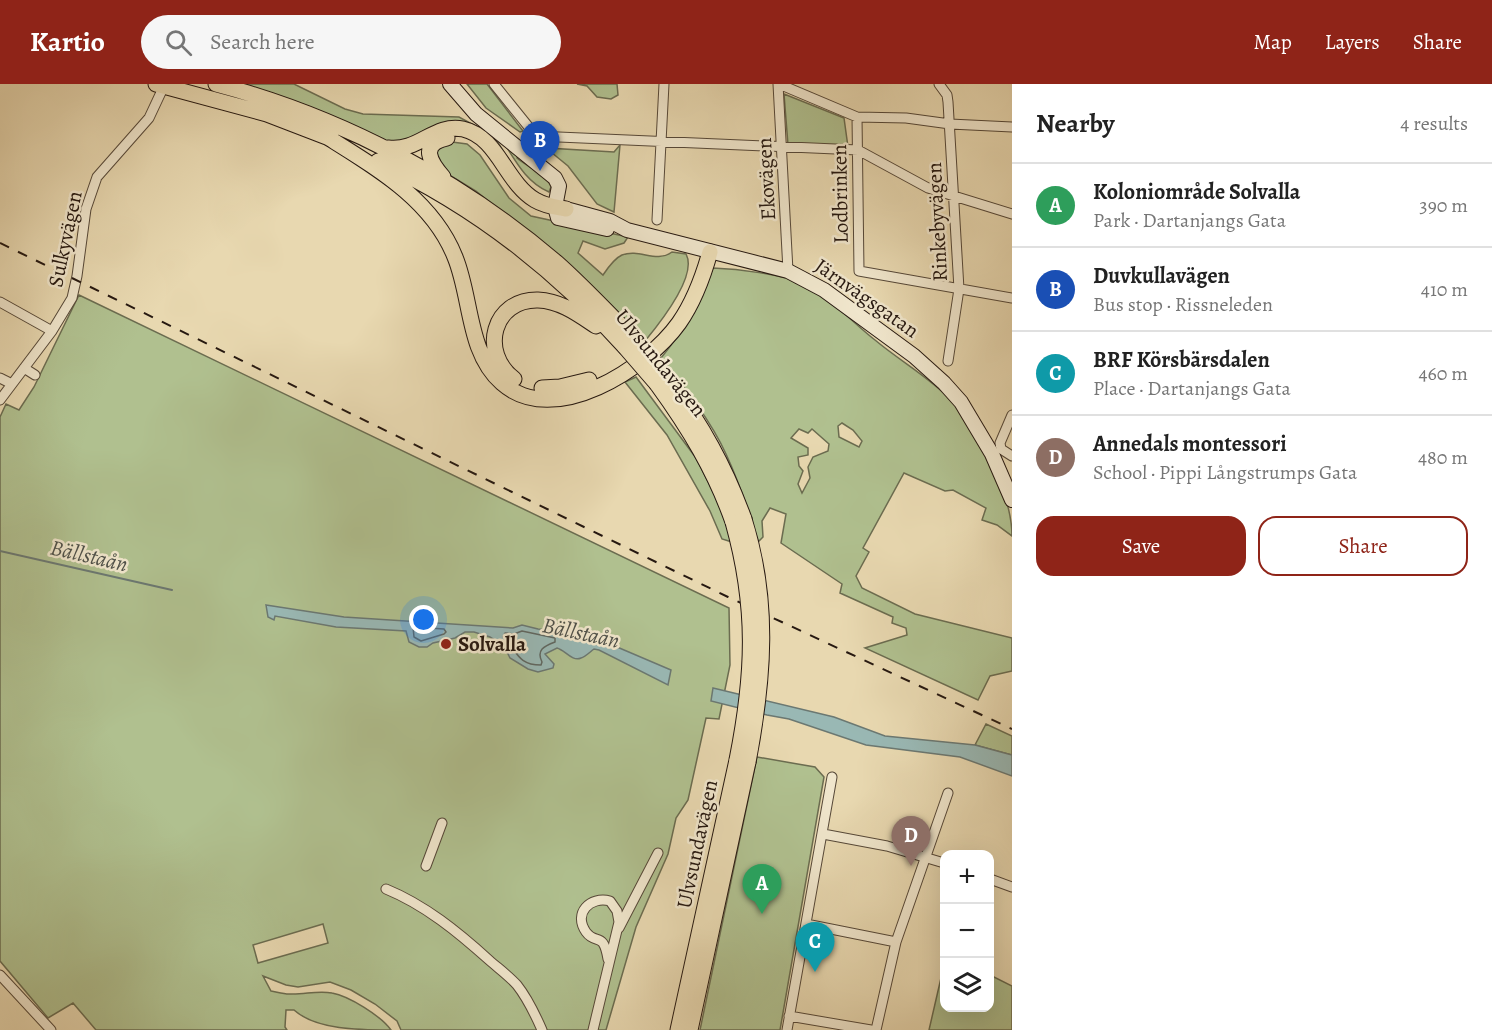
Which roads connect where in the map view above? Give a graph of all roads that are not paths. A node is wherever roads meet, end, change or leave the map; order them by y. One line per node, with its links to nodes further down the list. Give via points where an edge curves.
1 (216, 84): 13 (main road, Ulvsundavägen, via 309,114)
2 (450, 84): 18 (street, via 476,114 558,172 568,195)
3 (494, 84): 12 (street, via 536,136)
4 (664, 84): 12 (street)
5 (779, 84): 8 (street); 14 (street, Ekovägen)
6 (939, 84): 9 (street, Rinkebyvägen, via 947,95)
7 (162, 85): 11 (main road, Ulvsundavägen, via 249,108); 26 (street, Sulkyvägen, via 149,118 97,177 86,209 75,290)
8 (857, 117): 9 (street); 15 (street, Lodbrinken)
9 (950, 124): 10 (street); 17 (street, Rinkebyvägen)
10 (1012, 127)
11 (324, 135): 21 (main road, via 393,181 433,219 460,270 482,358 491,372 515,393 550,398 586,391 620,376 646,358 668,337 689,307); 27 (main road, Ulvsundavägen, via 393,168 482,220)
12 (661, 143): 14 (street); 20 (street)
13 (384, 148): 16 (main road, Ulvsundavägen); 18 (main road, via 405,149 450,128 474,133 488,143 525,193)
14 (782, 148): 15 (street); 22 (street, Ekovägen)
15 (858, 150): 17 (street, via 928,188); 23 (street, Lodbrinken, via 859,272)
16 (453, 188): 18 (main road, via 432,165 429,153 431,146 441,139 456,136 480,146 516,197 533,209); 27 (main road, Ulvsundavägen, via 557,263)
17 (954, 196): 19 (street); 23 (street, Rinkebyvägen)
18 (560, 212): 21 (street, Järnvägsgatan, via 610,221 627,230)
19 (1012, 214)
20 (657, 220)
21 (705, 251): 22 (street, Järnvägsgatan); 27 (main road, via 663,330 636,354 601,375 560,387 529,386 512,379 500,366 494,343 499,324 510,309 535,300 566,307)
22 (788, 271): 36 (street, Järnvägsgatan, via 824,290 914,356 944,384 975,424)
23 (959, 289): 24 (street); 28 (street, Rinkebyvägen)
24 (1012, 298)
25 (0, 303): 26 (street)
26 (52, 330): 29 (street, Sulkyvägen)
27 (630, 344): 37 (main road, Ulvsundavägen, bridge, via 663,382 706,458 738,521 758,577 763,638 760,690)
28 (948, 361)
29 (24, 368): 30 (street); 32 (street, Sulkyvägen)
30 (35, 375)
31 (0, 378): 32 (street)
32 (12, 384): 33 (street, Sulkyvägen)
33 (0, 400)
34 (1012, 415): 35 (street, via 1000,443 1001,449)
35 (1012, 456)
36 (1012, 500)
37 (742, 761): 59 (main road, Ulvsundavägen); 60 (main road, Ulvsundavägen)
38 (832, 777): 41 (street)
39 (948, 793): 43 (street)
40 (442, 823): 45 (street)
41 (823, 834): 43 (street); 49 (street)
42 (658, 853): 50 (street)
43 (926, 858): 44 (street); 51 (street)
44 (940, 862)
45 (426, 866)
46 (994, 880): 47 (street)
47 (1012, 887)
48 (386, 889): 57 (street, via 429,911 516,984)
49 (806, 924): 51 (street); 55 (street)
50 (617, 933): 52 (street); 52 (street, via 617,911 610,901 597,899 586,906 584,926 591,936 602,940)
51 (896, 942): 62 (street)
52 (608, 959): 58 (street)
53 (0, 975): 54 (street)
54 (4, 986): 56 (street)
55 (789, 1016): 61 (street); 62 (street)
56 (51, 1030)
57 (542, 1030)
58 (593, 1030)
59 (678, 1030)
60 (690, 1030)
61 (787, 1030)
62 (873, 1030)

